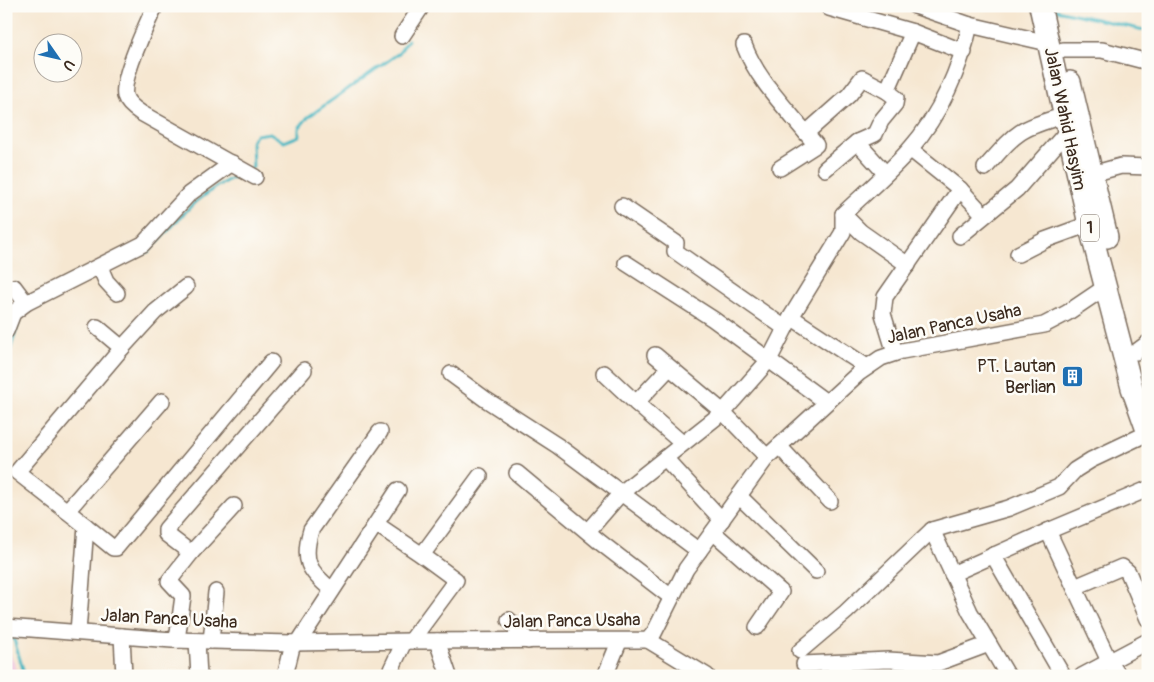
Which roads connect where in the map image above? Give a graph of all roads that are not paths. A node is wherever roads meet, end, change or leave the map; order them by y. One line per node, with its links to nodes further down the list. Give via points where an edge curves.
1 (155, 6): 32 (street, via 138,44 125,97 134,109 246,171 189,194 144,244)
2 (915, 6): 6 (street)
3 (420, 7): 8 (street)
4 (829, 8): 7 (street)
5 (1048, 14): 10 (highway, Jalan Wahid Hasyim / 1)
6 (970, 25): 10 (street); 11 (street)
7 (913, 32): 11 (street); 13 (street)
8 (402, 36)
9 (744, 45): 15 (street, via 761,78)
10 (1055, 46): 12 (street, via 1102,50); 14 (highway, Jalan Wahid Hasyim / 1); 22 (highway, Jalan Wahid Hasyim / 1)
11 (964, 52): 17 (street, via 934,114)
12 (1148, 62)
13 (887, 91): 15 (street, via 862,78); 16 (street, via 896,98 895,104 880,121 875,134)
14 (1065, 125): 19 (street, via 1031,125 1016,134); 26 (street, via 1017,189); 27 (highway, Jalan Wahid Hasyim / 1)
15 (811, 139): 16 (street, via 830,166); 18 (street)
16 (857, 142): 21 (street)
17 (910, 149): 21 (street); 23 (street)
18 (780, 168)
19 (985, 168)
20 (1148, 168): 22 (street, via 1121,166)
21 (885, 173): 25 (street)
22 (1092, 174): 42 (highway, Jalan Wahid Hasyim / 1)
23 (960, 189): 26 (street); 31 (street)
24 (622, 206): 38 (street, via 676,243 675,251)
25 (843, 214): 31 (street, via 861,232); 38 (street, via 843,232)
26 (984, 215): 28 (street)
27 (1089, 224): 29 (street); 33 (highway, Jalan Wahid Hasyim / 1)
28 (960, 236)
29 (1018, 254)
30 (626, 263): 45 (street)
31 (908, 264): 43 (street, via 883,303 884,324)
32 (103, 272): 36 (street); 37 (street)
33 (1107, 286): 43 (street, Jalan Panca Usaha, via 1044,325); 58 (highway, Jalan Wahid Hasyim / 1, via 1132,388)
34 (186, 287): 41 (street, via 155,312)
35 (6, 290): 37 (street, via 14,286)
36 (117, 293)
37 (26, 303): 40 (street, via 13,313)
38 (788, 323): 45 (street); 47 (street)
39 (97, 327): 41 (street)
40 (6, 332)
41 (122, 348): 63 (street)
42 (1142, 348): 52 (highway, Jalan Wahid Hasyim / 1)
43 (895, 353): 47 (street, Jalan Panca Usaha)
44 (655, 355): 48 (street)
45 (769, 360): 54 (street); 56 (street)
46 (271, 362): 74 (street, via 116,548)
47 (867, 367): 54 (street, Jalan Panca Usaha)
48 (669, 368): 55 (street); 56 (street)
49 (304, 370): 80 (street, via 166,529 166,534)
50 (604, 373): 55 (street)
51 (451, 374): 68 (street)
52 (1148, 392)
53 (162, 400): 72 (street)
54 (826, 402): 60 (street, Jalan Panca Usaha)
55 (636, 403): 59 (street)
56 (723, 412): 59 (street); 61 (street)
57 (380, 432): 86 (street, via 311,530 306,545 310,568)
58 (1148, 433): 77 (street, via 1091,460 1075,470 1059,488 1009,508)
59 (682, 443): 62 (street)
60 (779, 446): 61 (street, Jalan Panca Usaha); 70 (street)
61 (767, 457): 69 (street, Jalan Panca Usaha)
62 (665, 458): 68 (street); 75 (street)
63 (12, 468): 72 (street)
64 (517, 473): 76 (street)
65 (480, 476): 82 (street)
66 (1148, 489): 78 (street)
67 (398, 490): 73 (street)
68 (621, 493): 76 (street); 79 (street)
69 (739, 496): 75 (street, Jalan Panca Usaha); 83 (street)
70 (830, 501)
71 (234, 506): 80 (street)
72 (67, 511): 74 (street)
73 (376, 524): 82 (street); 86 (street)
74 (86, 526): 93 (street)
75 (717, 526): 79 (street, Jalan Panca Usaha); 92 (street, via 780,591)
76 (588, 530): 88 (street)
77 (932, 530): 84 (street); 104 (street, via 802,657 938,663)
78 (1048, 531): 81 (street); 85 (street)
79 (699, 551): 88 (street, Jalan Panca Usaha)
80 (191, 553): 95 (street, via 169,581 183,596)
81 (994, 554): 84 (street); 114 (street)
82 (422, 555): 98 (street, via 456,580)
83 (816, 572)
84 (952, 574): 104 (street)
85 (1075, 587): 89 (street, via 1122,567 1128,572); 105 (street)
86 (332, 590): 103 (street)
87 (216, 592): 97 (street)
88 (671, 596): 96 (street, Jalan Panca Usaha)
89 (1148, 619)
90 (508, 620): 100 (street)
91 (13, 627): 93 (street, Jalan Panca Usaha)
92 (757, 627)
93 (78, 632): 94 (street, Jalan Panca Usaha)
94 (122, 636): 95 (street, Jalan Panca Usaha); 106 (street)
95 (177, 640): 97 (street, Jalan Panca Usaha)
96 (648, 640): 102 (street, Jalan Panca Usaha); 112 (street)
97 (204, 641): 103 (street, Jalan Panca Usaha); 107 (street)
98 (408, 641): 99 (street, Jalan Panca Usaha); 103 (street, Jalan Panca Usaha); 109 (street)
99 (437, 641): 100 (street, Jalan Panca Usaha); 110 (street)
100 (528, 641): 102 (street, Jalan Panca Usaha)
101 (1148, 641): 105 (street)
102 (619, 642): 111 (street)
103 (295, 643): 108 (street)
104 (989, 644): 113 (street)
105 (1109, 661): 115 (street); 116 (street)
106 (124, 676)
107 (199, 676)
108 (285, 676)
109 (388, 676)
110 (449, 676)
111 (605, 676)
112 (707, 676)
113 (1008, 676)
114 (1063, 676)
115 (1082, 676)
116 (1119, 676)

